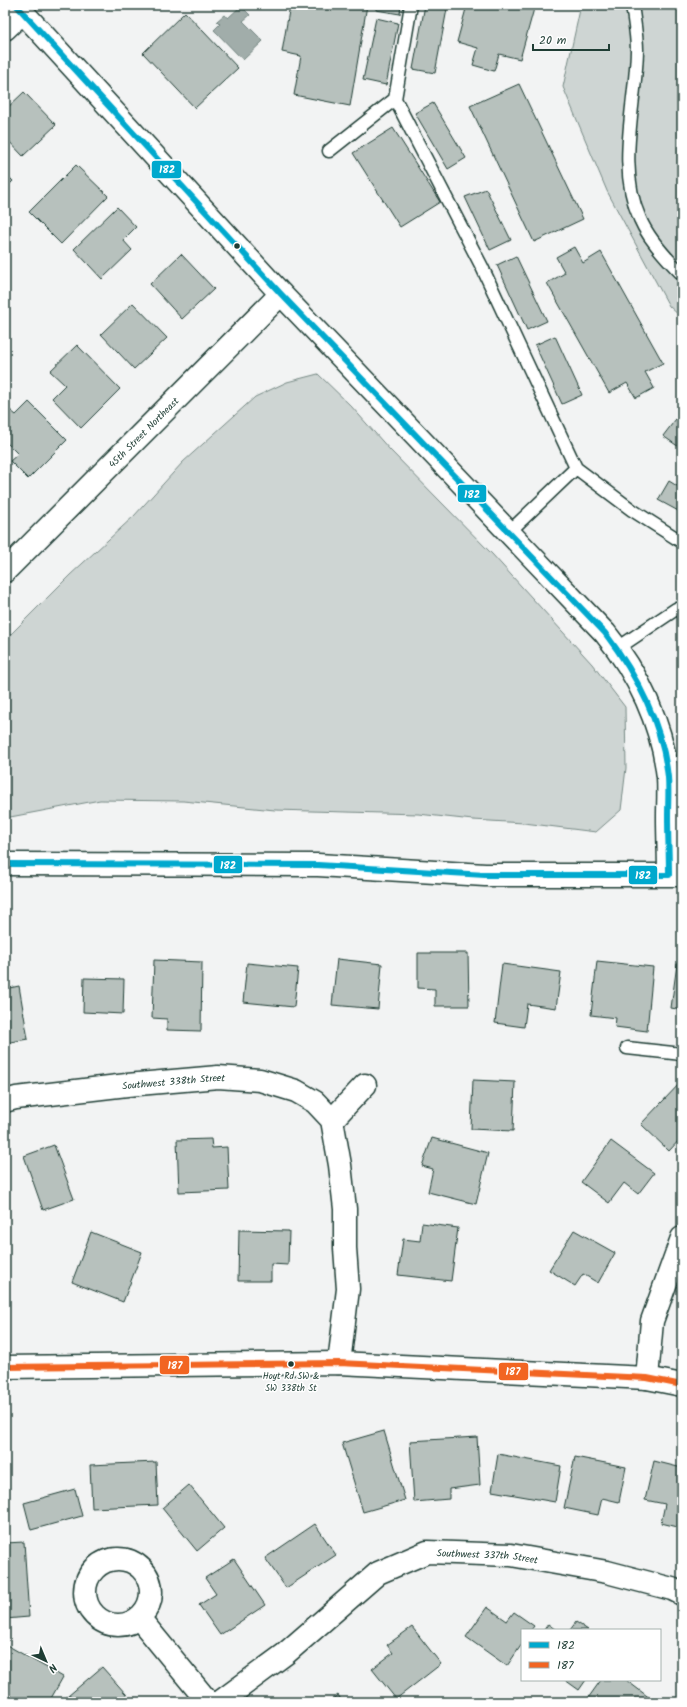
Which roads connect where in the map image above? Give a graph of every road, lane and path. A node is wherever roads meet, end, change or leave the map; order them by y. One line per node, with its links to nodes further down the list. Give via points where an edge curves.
1 (412, 5): 5 (lane)
2 (632, 5): 7 (lane, via 637,49 629,141 628,173 631,193 640,219 654,241)
3 (20, 8): 4 (street); 8 (street)
4 (5, 29)
5 (395, 99): 6 (lane); 9 (lane, via 482,267)
6 (329, 151)
7 (682, 274)
8 (281, 294): 10 (street); 12 (street, 45th Street Northeast)
9 (576, 468): 10 (lane); 11 (lane, via 632,510)
10 (509, 532): 14 (street)
11 (682, 542)
12 (5, 571)
13 (682, 608): 14 (lane, via 676,609)
14 (618, 648): 16 (street, via 639,684 660,740 668,777)
15 (5, 864): 16 (street, via 318,864 485,875)
16 (676, 875)
17 (627, 1048): 18 (lane)
18 (682, 1054)
19 (365, 1085): 21 (street)
20 (5, 1101): 21 (street, Southwest 338th Street, via 127,1085 218,1077 260,1080 296,1091 315,1102)
21 (332, 1120): 23 (street, via 345,1209 348,1289)
22 (682, 1238): 25 (street, via 652,1321)
23 (339, 1363): 24 (street); 25 (street)
24 (5, 1367)
25 (647, 1378): 26 (street)
26 (682, 1385)
27 (682, 1594): 30 (street, Southwest 337th Street, via 607,1572 519,1557 427,1552 378,1573 285,1654)
28 (139, 1618): 29 (street)
29 (208, 1702)
30 (220, 1702)

